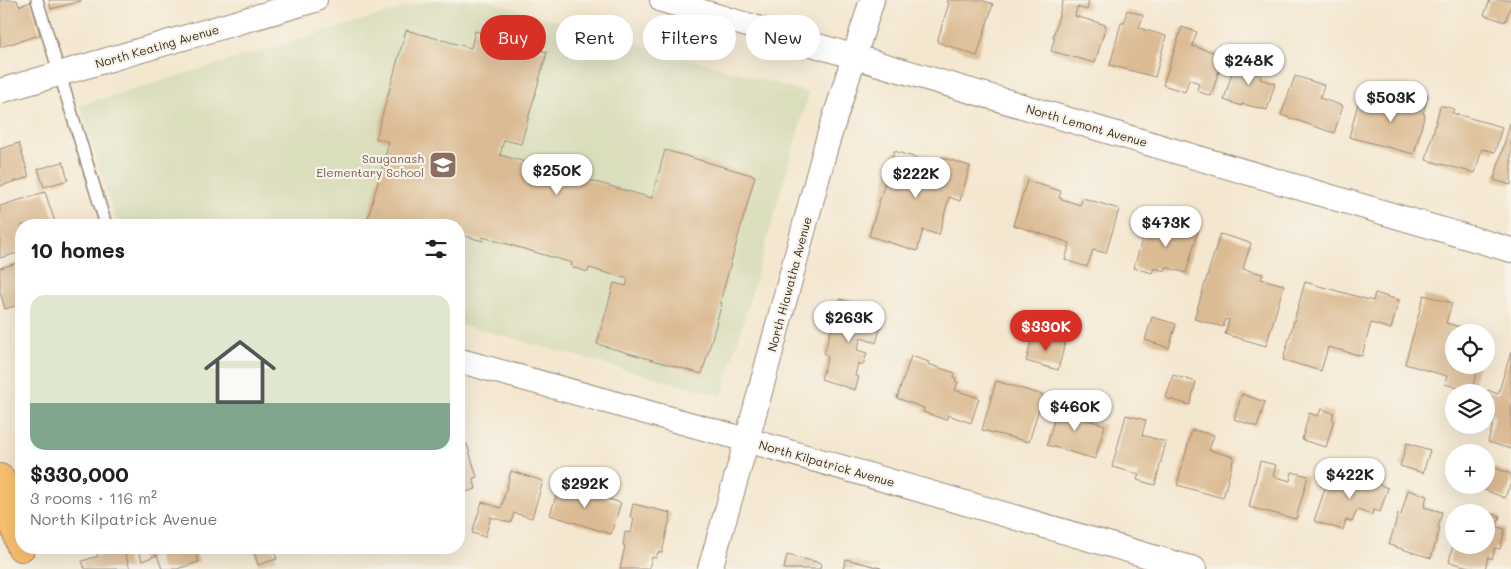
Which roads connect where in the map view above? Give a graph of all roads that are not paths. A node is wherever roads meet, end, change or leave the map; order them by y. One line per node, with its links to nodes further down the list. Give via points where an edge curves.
1 (37, 0): 6 (lane)
2 (315, 0): 6 (street, North Keating Avenue)
3 (662, 0): 5 (street, North Lemont Avenue)
4 (872, 0): 5 (street, North Hiawatha Avenue)
5 (855, 57): 9 (street, North Lemont Avenue); 11 (street, North Hiawatha Avenue, via 826,146)
6 (59, 74): 7 (street, North Keating Avenue); 8 (lane)
7 (0, 91)
8 (104, 219)
9 (1511, 250)
10 (465, 362): 11 (street, North Kilpatrick Avenue)
11 (747, 440): 16 (street, North Hiawatha Avenue); 17 (street, North Kilpatrick Avenue)
12 (6, 489): 13 (main road)
13 (15, 524)
14 (23, 554): 15 (main road)
15 (28, 569)
16 (710, 569)
17 (1194, 569)

